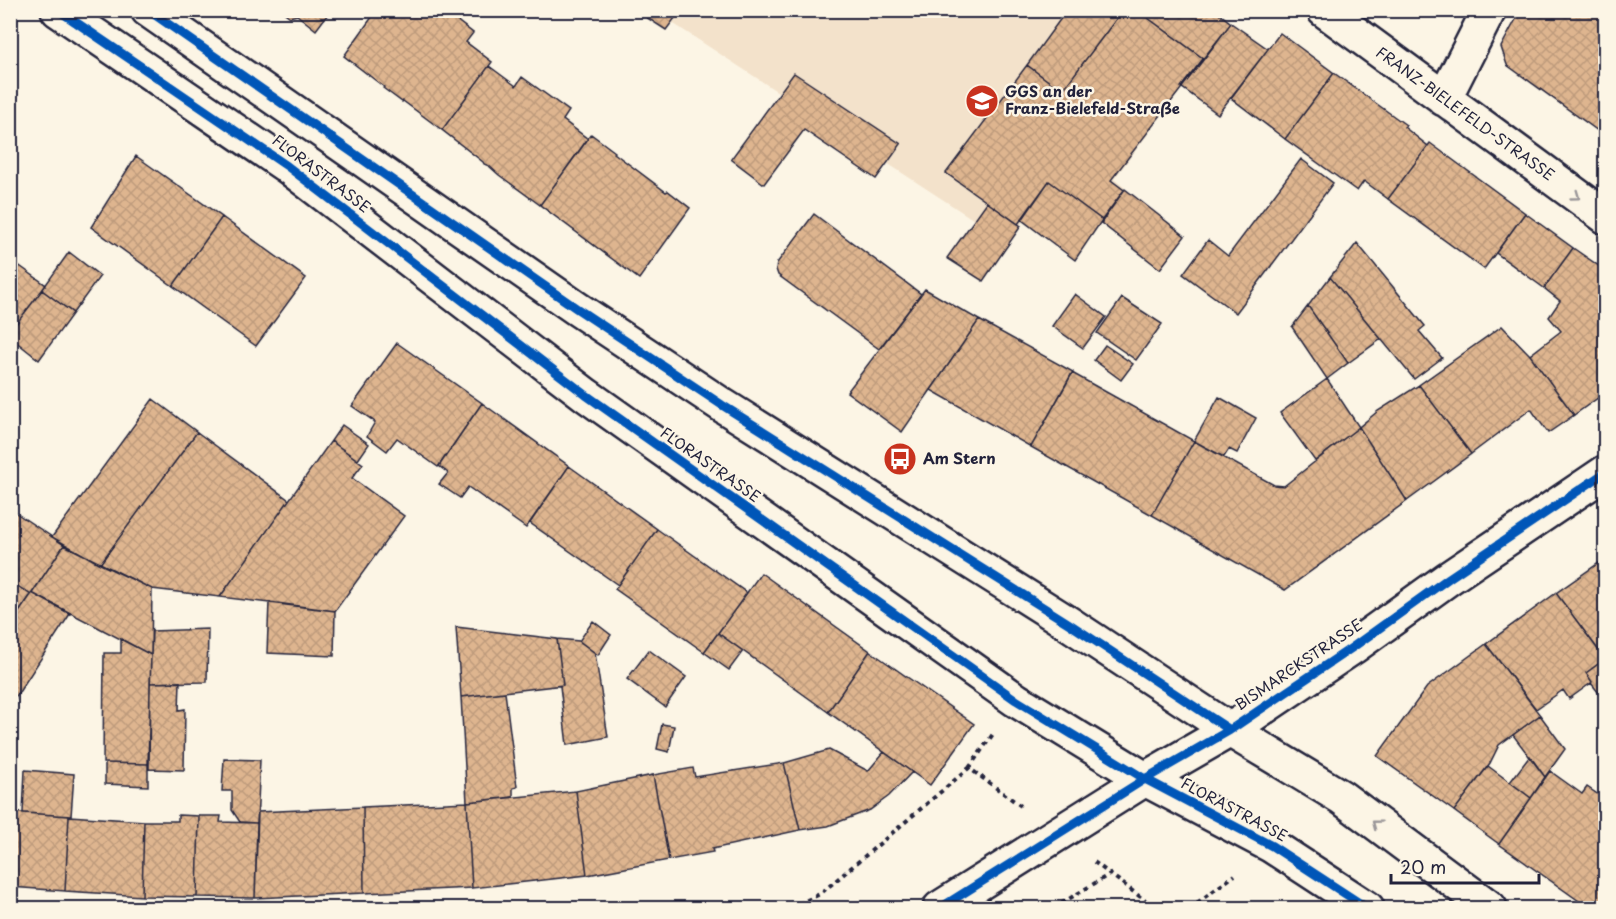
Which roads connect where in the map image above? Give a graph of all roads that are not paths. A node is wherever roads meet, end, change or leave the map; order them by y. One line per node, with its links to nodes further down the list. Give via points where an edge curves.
1 (58, 10): 9 (main road, FLORASTRASSE, via 288,166 586,395 1016,700)
2 (148, 10): 8 (main road, via 586,315)
3 (1324, 10): 5 (main road, FRANZ-BIELEFELD-STRASSE)
4 (1489, 10): 5 (main road)
5 (1444, 99): 6 (main road, FRANZ-BIELEFELD-STRASSE, one-way to 6)
6 (1605, 217)
7 (1605, 472): 8 (main road, BISMARCKSTRASSE)
8 (1230, 730): 9 (main road, BISMARCKSTRASSE); 12 (main road, one-way to 8, via 1341,797)
9 (1145, 779): 10 (main road, BISMARCKSTRASSE); 11 (main road, FLORASTRASSE, via 1272,846)
10 (940, 909)
11 (1367, 909)
12 (1490, 909)

